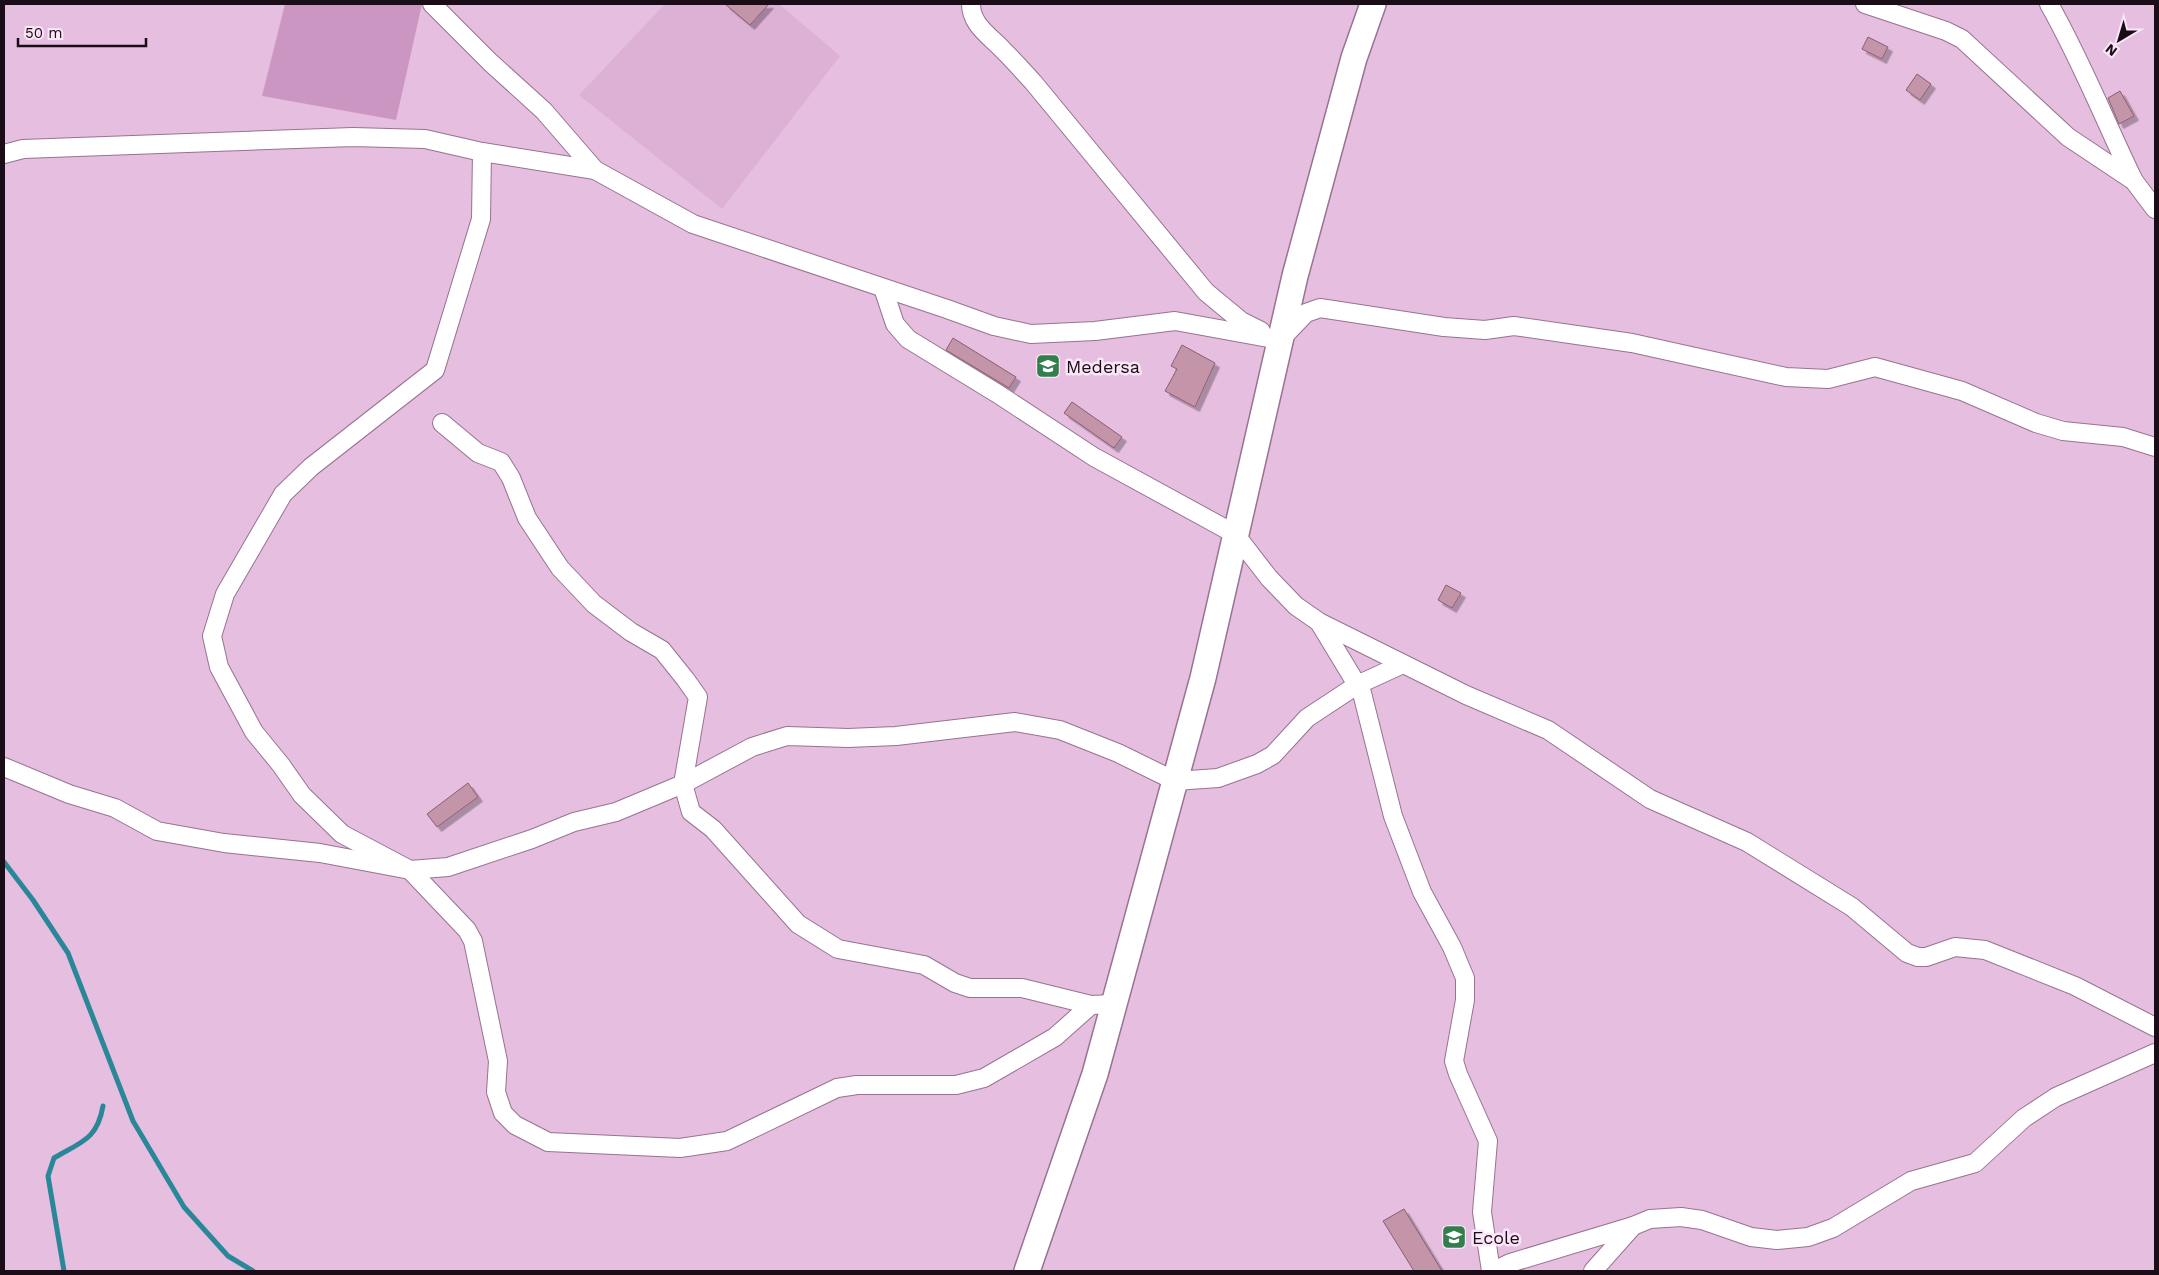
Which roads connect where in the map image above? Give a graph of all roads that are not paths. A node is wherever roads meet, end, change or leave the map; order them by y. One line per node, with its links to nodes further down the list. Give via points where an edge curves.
1 (432, 4): 8 (street, via 544,111)
2 (970, 4): 12 (street, via 982,32 1033,82 1206,292 1241,321)
3 (1373, 4): 12 (street, via 1354,58)
4 (1865, 4): 9 (street, via 1962,39 2068,137)
5 (2049, 4): 9 (street)
6 (482, 152): 7 (street, via 425,139 353,137 23,148); 8 (street); 22 (street, via 481,219 436,370 311,467 283,494 225,594 212,636 219,667 254,732 302,795 342,834)
7 (4, 154)
8 (595, 170): 11 (street, via 693,224)
9 (2134, 181): 10 (street)
10 (2155, 209)
11 (883, 288): 12 (street, via 994,326 1031,334 1095,331 1175,321); 15 (street, via 895,324 908,339 1094,457)
12 (1280, 340): 14 (street, via 1306,313 1320,308 1444,326 1485,330 1514,326 1632,343 1786,377 1828,379 1875,367 1962,391 2036,424 2063,431 2123,437); 15 (street)
13 (442, 423): 21 (street, via 478,453 500,462 511,478 527,518 560,568 594,604 662,650 686,680 698,698)
14 (2155, 447)
15 (1235, 534): 16 (street, via 1269,578 1296,606); 20 (street, via 1203,678)
16 (1319, 622): 17 (street); 18 (street)
17 (1403, 664): 18 (street); 24 (street, via 1548,730 1650,799 1747,842 1852,907 1907,953 1926,957 1955,947 1985,950 2076,986)
18 (1357, 685): 20 (street, via 1307,718 1273,755 1257,764 1218,778); 28 (street, via 1362,693 1393,816 1422,892 1465,978 1465,1000 1454,1061 1488,1141 1482,1212)
19 (4, 767): 22 (street, via 69,794 115,808 157,831 224,844 320,853)
20 (1175, 781): 21 (street, via 1060,730 1015,722 887,736 787,736 752,747); 23 (street)
21 (683, 784): 22 (street, via 616,812 574,822 448,867); 23 (street, via 691,812 713,829 798,924 838,949 924,965 970,988 1022,988)
22 (410, 870): 23 (street, via 467,930 473,941 498,1061 496,1092 503,1113 514,1125 548,1142 680,1148 727,1141 837,1088 956,1085 984,1078 1055,1037)
23 (1102, 1004): 27 (street, via 1095,1074)
24 (2155, 1027)
25 (2155, 1053): 26 (street, via 2056,1097 2024,1118 1975,1163 1911,1182 1833,1228 1808,1237 1777,1240 1751,1237 1702,1220 1681,1217 1650,1219)
26 (1634, 1226): 28 (street); 29 (street)
27 (1027, 1271)
28 (1492, 1271)
29 (1593, 1271)

